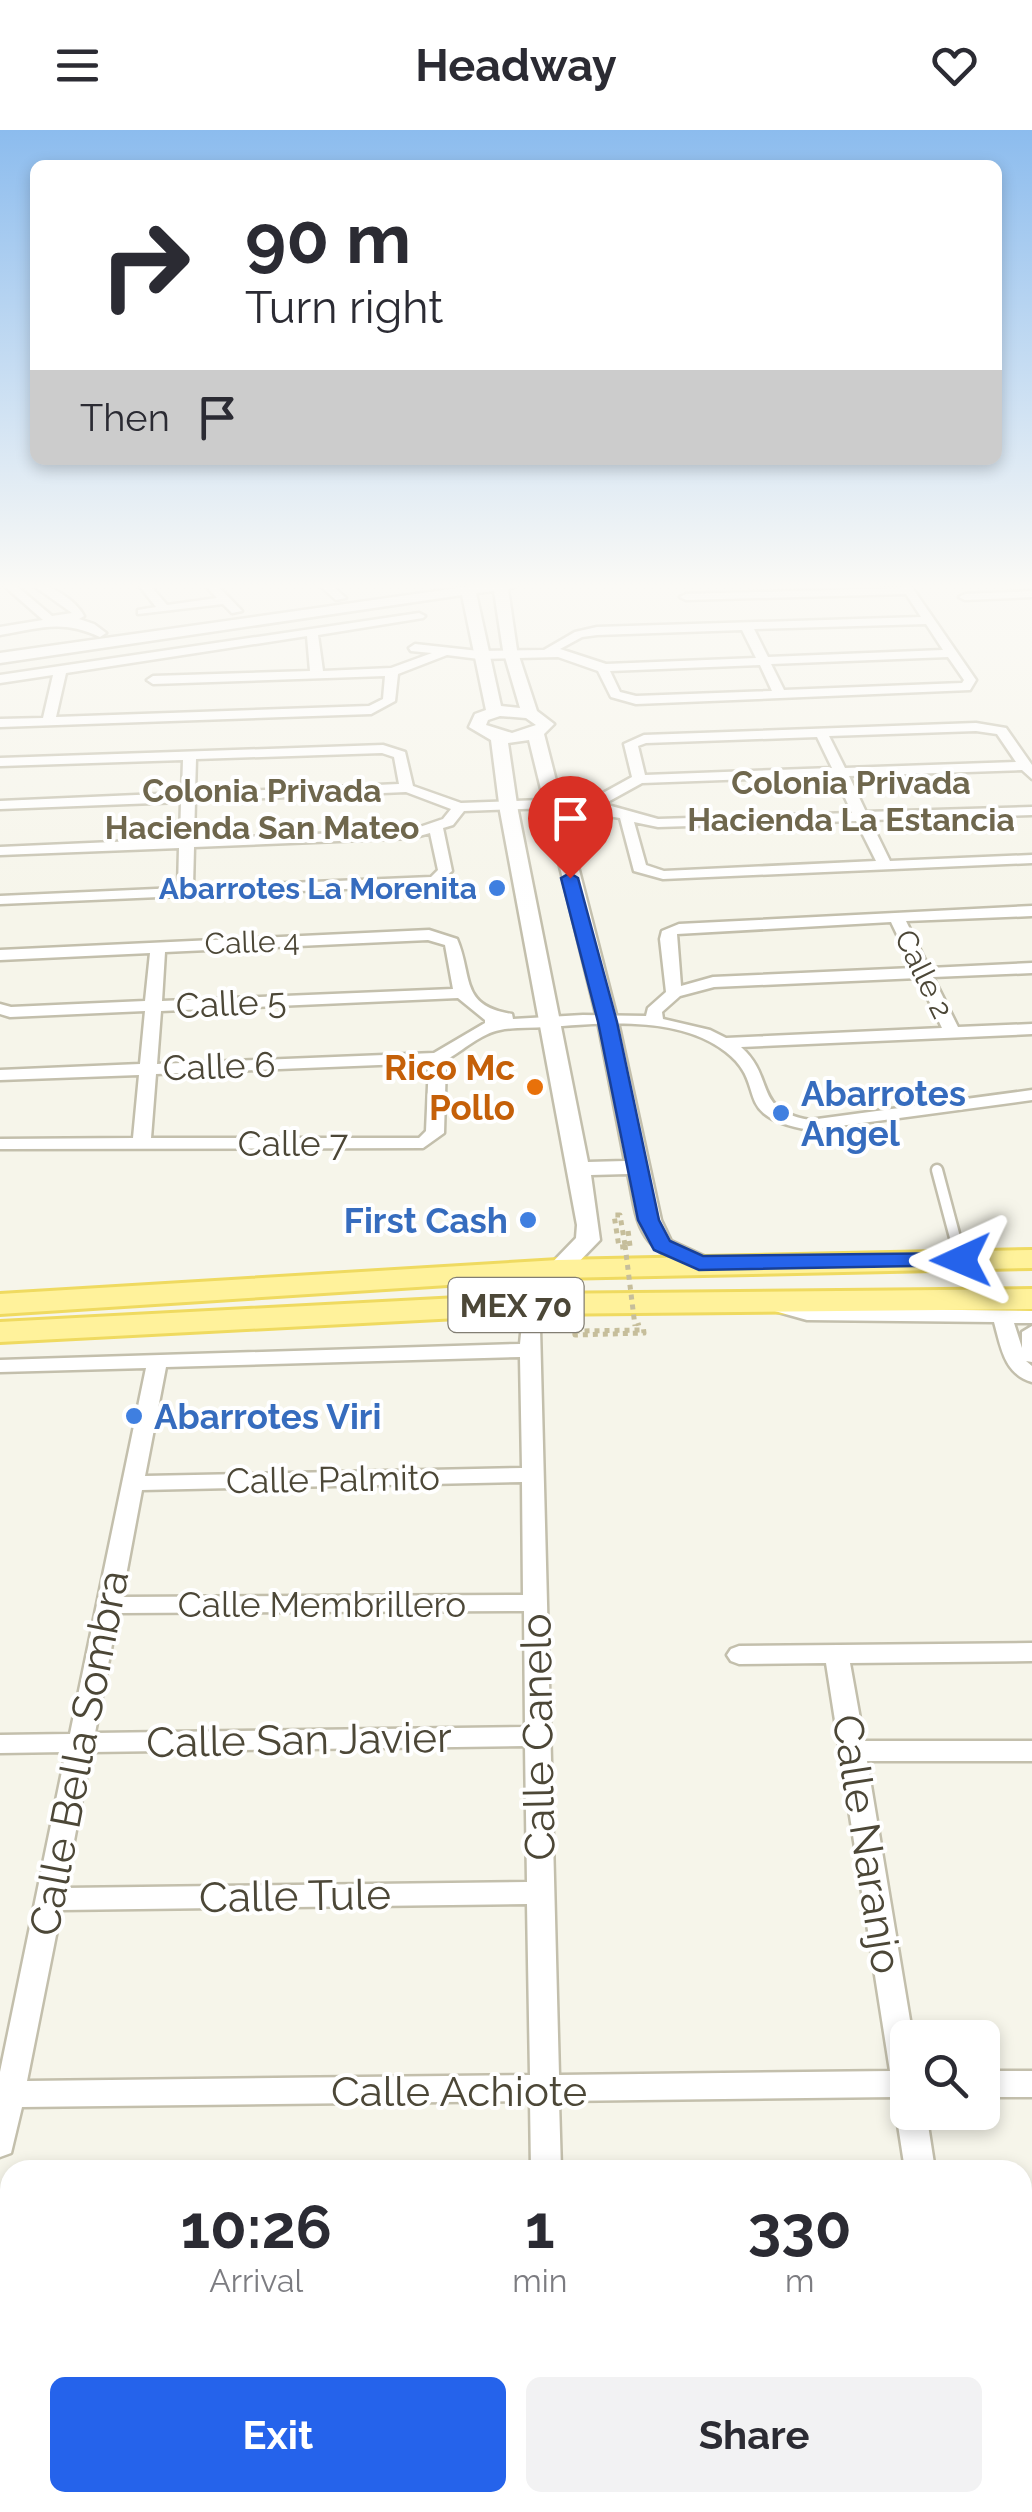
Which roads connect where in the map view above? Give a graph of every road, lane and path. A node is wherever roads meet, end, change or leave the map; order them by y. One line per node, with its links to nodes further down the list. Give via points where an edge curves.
1 (55, 694): 12 (street)
2 (153, 694): 11 (street)
3 (390, 694): 11 (street, via 372,710)
4 (488, 694): 9 (street)
5 (524, 694): 10 (street)
6 (616, 694): 8 (street, via 636,700)
7 (819, 694): 8 (street)
8 (781, 696)
9 (494, 712): 10 (street); 16 (street, via 476,727)
10 (530, 713): 15 (street, via 546,724)
11 (154, 717): 12 (street)
12 (49, 721): 13 (street)
13 (0, 722)
14 (820, 732): 19 (street, via 991,728 1002,731); 20 (street); 21 (street, via 634,740)
15 (536, 734): 16 (street); 26 (street)
16 (499, 737): 27 (street)
17 (190, 755): 18 (street); 22 (street, via 391,750 400,755); 23 (street)
18 (0, 762)
19 (1029, 771): 20 (street)
20 (840, 773): 21 (street); 30 (street)
21 (640, 779): 25 (street)
22 (407, 788): 23 (street); 28 (street)
23 (189, 798): 24 (street); 33 (street)
24 (0, 805)
25 (598, 805): 26 (street); 31 (street)
26 (551, 807): 27 (street); 50 (street)
27 (508, 809): 28 (street); 51 (street)
28 (459, 810): 32 (street)
29 (1032, 811): 30 (street)
30 (862, 817): 31 (street); 36 (street)
31 (626, 819): 36 (street, via 645,873)
32 (436, 828): 33 (street); 37 (street, via 445,872 435,881)
33 (186, 843): 34 (street); 37 (street)
34 (0, 851)
35 (1032, 859): 36 (street)
36 (884, 864)
37 (185, 893): 38 (street)
38 (0, 900)
39 (1032, 911): 40 (street)
40 (896, 916): 44 (street, Calle 2); 46 (street, via 684,926 670,931)
41 (158, 946): 42 (street, Calle 4); 45 (street, Calle 4, via 444,937 452,942); 47 (street)
42 (0, 955)
43 (1032, 968): 44 (street)
44 (923, 972): 46 (street, via 713,982); 54 (street, Calle 2)
45 (462, 992): 47 (street, Calle 5); 52 (street)
46 (674, 993): 49 (street)
47 (153, 1006): 48 (street, Calle 5); 57 (street)
48 (0, 1008)
49 (654, 1015): 50 (street); 55 (street)
50 (606, 1018): 51 (street); 62 (street)
51 (548, 1020): 52 (street); 63 (street)
52 (493, 1021): 56 (street)
53 (1032, 1028): 54 (street)
54 (952, 1032): 55 (street)
55 (726, 1043): 59 (street, via 741,1055 767,1112 781,1123 810,1125)
56 (438, 1058): 57 (street, Calle 6); 60 (street, Calle 7, via 435,1134 424,1143)
57 (148, 1069): 58 (street, Calle 6); 60 (street)
58 (0, 1075)
59 (1032, 1095)
60 (142, 1143): 61 (street, Calle 7)
61 (0, 1144)
62 (640, 1167): 63 (street); 68 (street, via 658,1240)
63 (579, 1169): 69 (street, via 588,1240)
64 (937, 1170): 67 (lane)
65 (621, 1256): 65 (path, via 610,1212 624,1212 630,1246 618,1246 614,1214 620,1214); 68 (main road, MEX 70); 69 (main road, MEX 70); 75 (path, bridge)
66 (1032, 1259): 67 (main road, MEX 70)
67 (961, 1260): 68 (main road, MEX 70)
68 (699, 1263)
69 (558, 1268): 77 (main road, MEX 70)
70 (1032, 1299): 71 (main road, MEX 70)
71 (755, 1300): 72 (main road, MEX 70); 73 (street, via 807,1314)
72 (534, 1304): 77 (main road, MEX 70); 78 (street, Calle Canelo)
73 (1002, 1316): 74 (street); 81 (street, via 1016,1363)
74 (1032, 1317)
75 (636, 1326)
76 (1032, 1332): 79 (street)
77 (1, 1338): 80 (street)
78 (530, 1350): 80 (street); 82 (street, Calle Canelo)
79 (1032, 1356)
80 (157, 1362): 83 (street, Calle Bella Sombra)
81 (1032, 1376)
82 (532, 1476): 83 (street, Calle Palmito); 84 (street, Calle Canelo)
83 (133, 1482): 85 (street, Calle Bella Sombra)
84 (535, 1603): 85 (street, Calle Membrillero); 89 (street, Calle Canelo)
85 (109, 1605): 91 (street, Calle Bella Sombra)
86 (1032, 1652): 87 (street)
87 (837, 1654): 88 (street); 93 (street, Calle Naranjo)
88 (739, 1655)
89 (538, 1736): 91 (street, Calle San Javier); 94 (street, Calle Canelo)
90 (0, 1744): 91 (street, Calle San Javier)
91 (81, 1744): 95 (street, Calle Bella Sombra)
92 (1032, 1751): 93 (street)
93 (853, 1752): 96 (street, Calle Naranjo)
94 (540, 1893): 95 (street, Calle Tule); 99 (street, Calle Canelo)
95 (49, 1900): 101 (street, Calle Bella Sombra)
96 (896, 2020)
97 (1000, 2084): 98 (street)
98 (1032, 2084)
99 (545, 2091): 100 (street, Calle Achiote); 101 (street, Calle Achiote); 104 (street, Calle Canelo)
100 (890, 2093)
101 (10, 2094): 103 (street, Calle Bella Sombra)
102 (914, 2130): 105 (street, Calle Naranjo)
103 (0, 2144)
104 (546, 2160)
105 (918, 2160)

